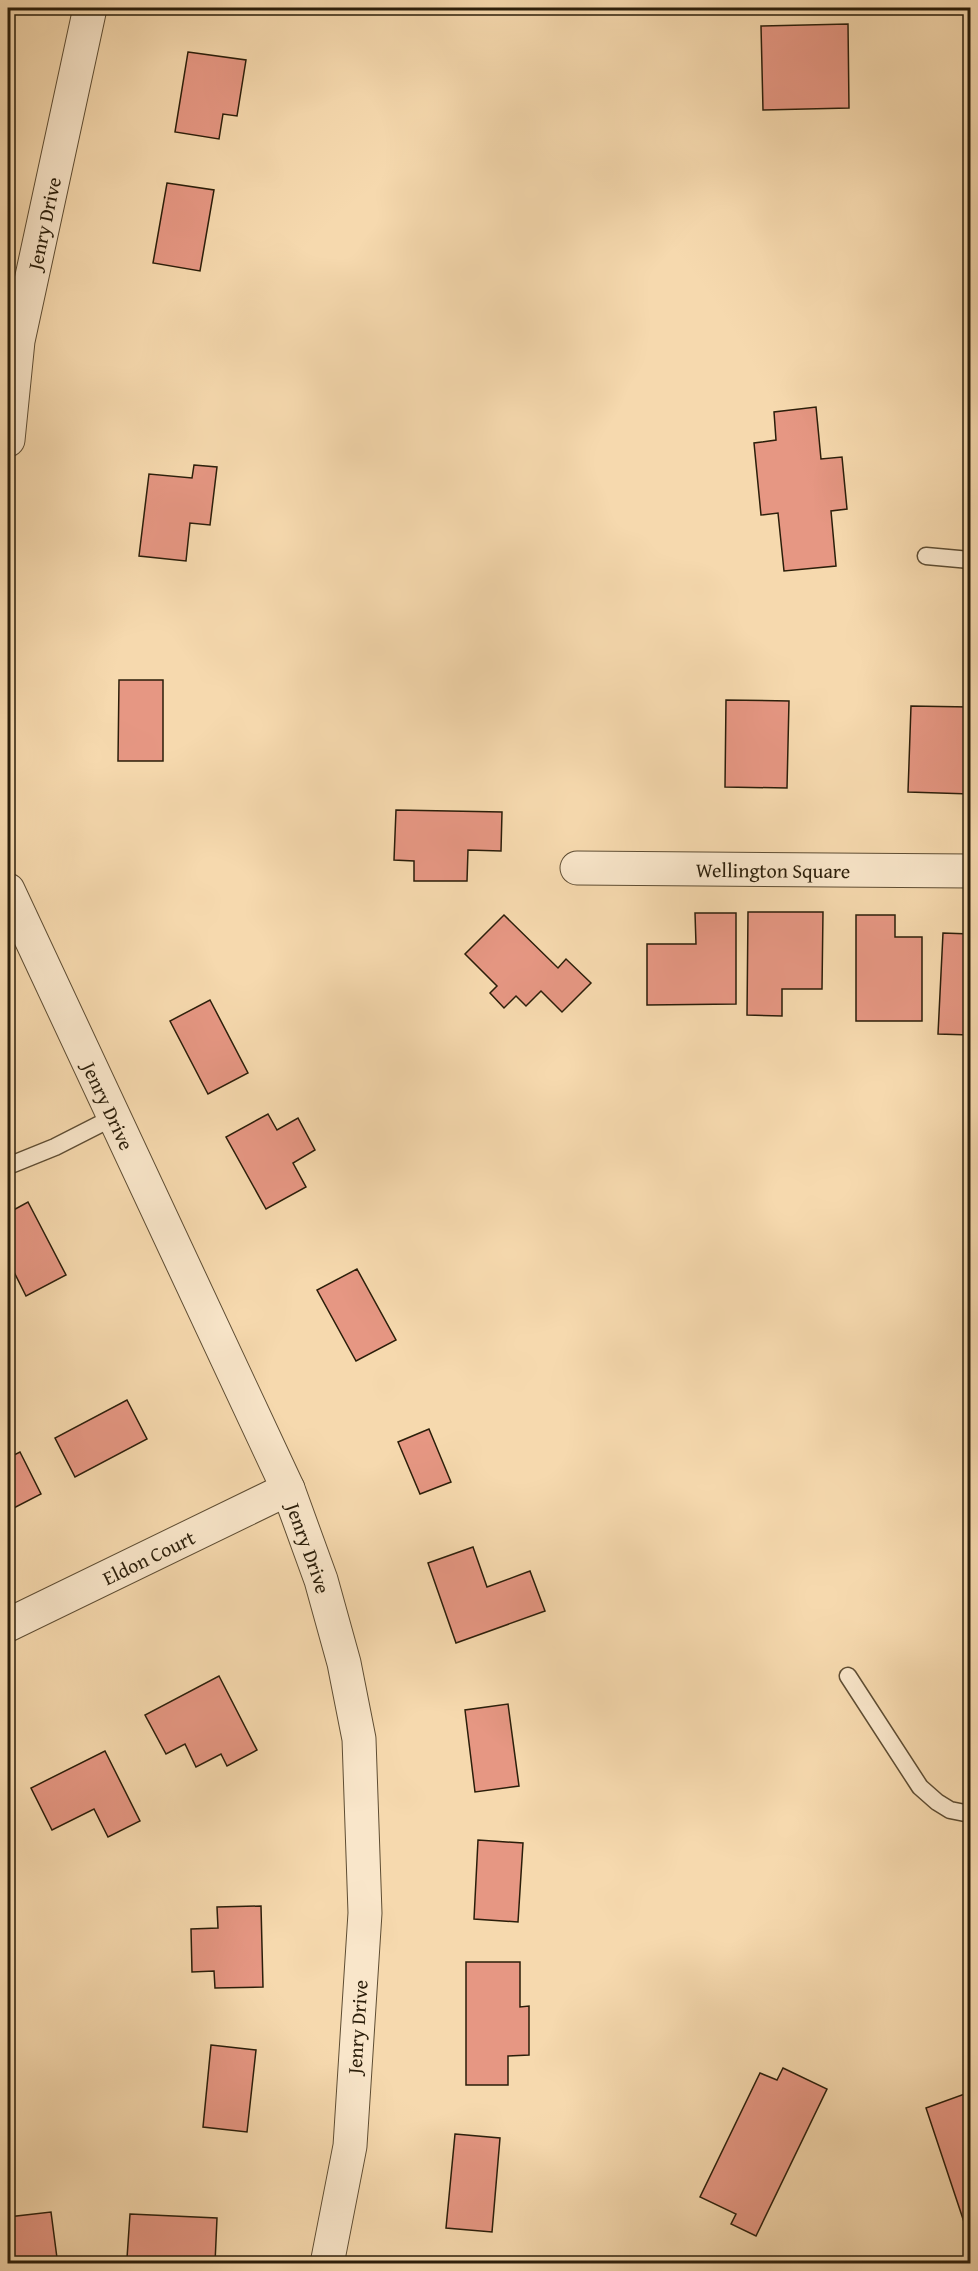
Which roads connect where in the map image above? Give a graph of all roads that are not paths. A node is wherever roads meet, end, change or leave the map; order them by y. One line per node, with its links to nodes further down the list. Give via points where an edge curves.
1 (90, 8): 2 (street, Jenry Drive)
2 (13, 341): 3 (street, Jenry Drive)
3 (8, 441)
4 (926, 556): 5 (lane)
5 (970, 560)
6 (577, 868): 7 (street, Wellington Square)
7 (970, 871)
8 (8, 890): 9 (street, Jenry Drive)
9 (114, 1117): 10 (lane, via 55,1148); 11 (street, Jenry Drive)
10 (8, 1166)
11 (288, 1489): 12 (street, Eldon Court); 15 (street, Jenry Drive, via 321,1580 344,1663 359,1739 365,1913 350,2146)
12 (8, 1625)
13 (848, 1676): 14 (lane, via 920,1787 950,1810)
14 (970, 1814)
15 (327, 2264)

